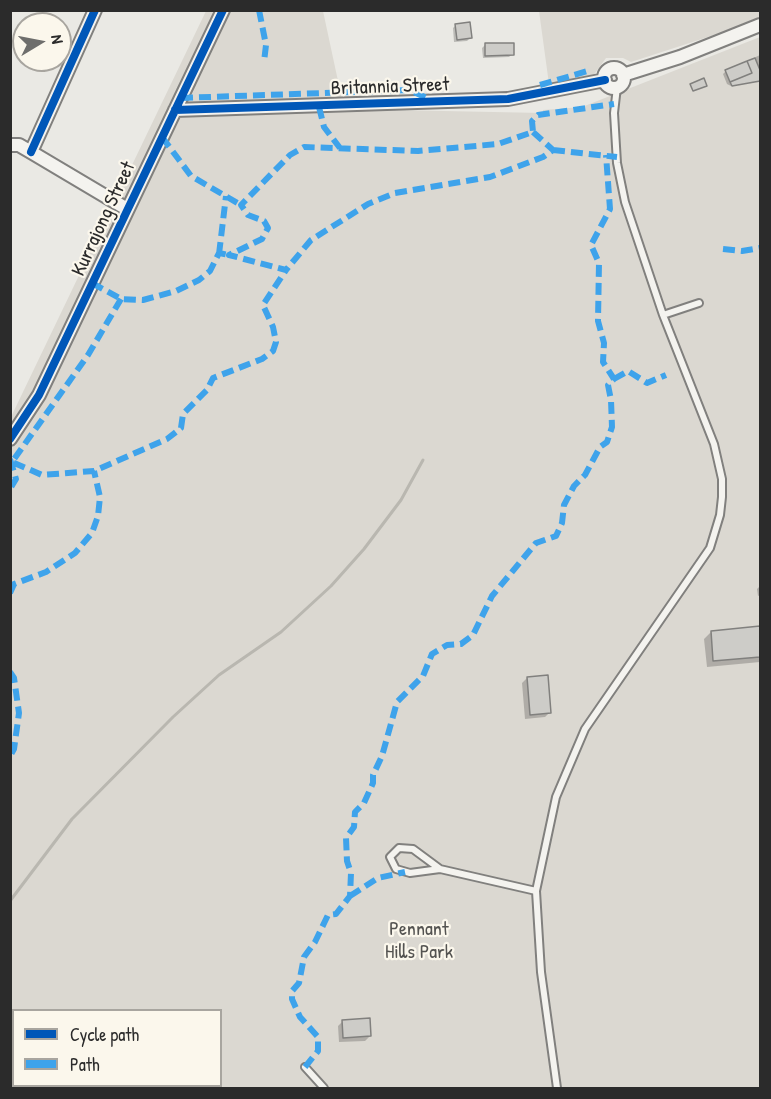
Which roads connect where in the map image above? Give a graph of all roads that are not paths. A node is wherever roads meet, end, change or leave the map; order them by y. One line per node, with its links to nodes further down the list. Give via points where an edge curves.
1 (95, 10): 9 (street)
2 (223, 10): 7 (street, Kurrajong Street)
3 (760, 25): 4 (street)
4 (623, 75): 5 (street, via 618,69 611,69); 6 (street, via 623,82)
5 (604, 80): 6 (street); 7 (street, Britannia Street, via 508,99)
6 (617, 87): 12 (lane, via 617,163)
7 (175, 110): 10 (street, Kurrajong Street)
8 (10, 145): 9 (street)
9 (31, 152): 10 (street)
10 (127, 209): 13 (street, Kurrajong Street, via 39,395)
11 (699, 303): 12 (lane)
12 (663, 315): 15 (lane, via 714,444 722,479 720,515 702,563 585,729 556,797)
13 (10, 439)
14 (440, 869): 14 (lane, via 413,849 399,848 390,857 396,869 410,873); 15 (lane)
15 (536, 891): 18 (lane)
16 (305, 1067): 17 (lane)
17 (324, 1089)
18 (557, 1089)

